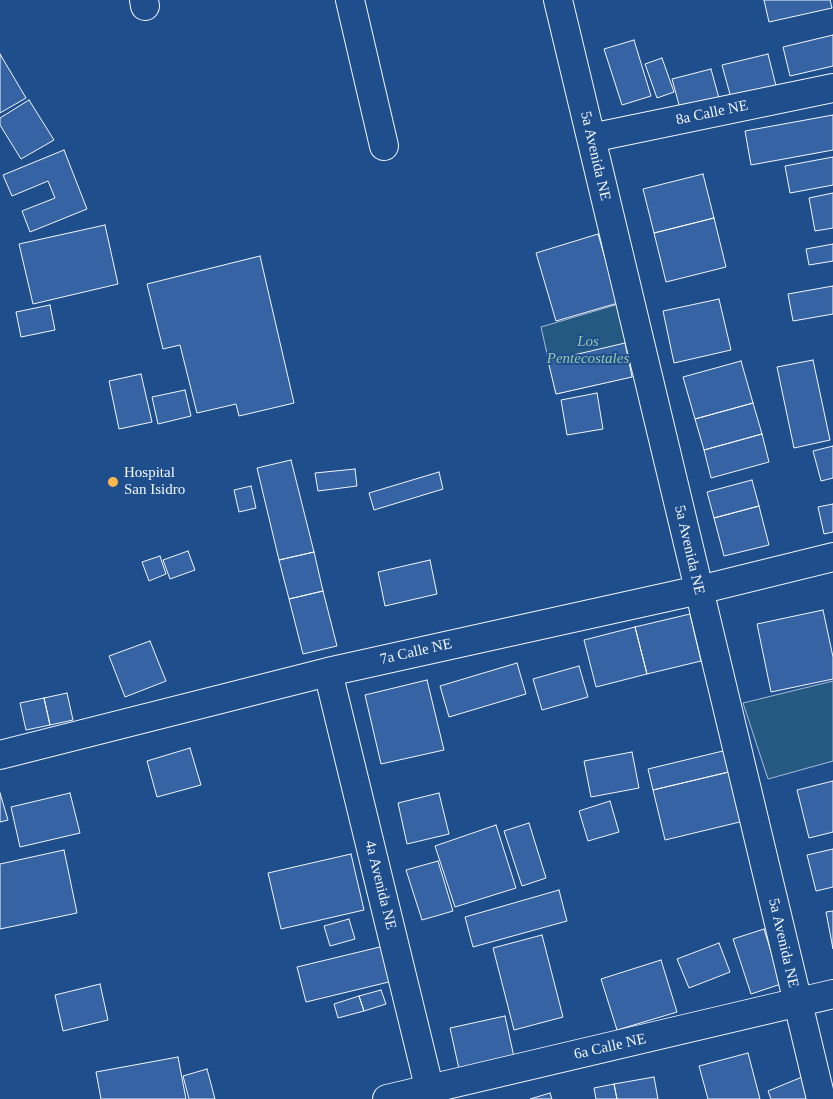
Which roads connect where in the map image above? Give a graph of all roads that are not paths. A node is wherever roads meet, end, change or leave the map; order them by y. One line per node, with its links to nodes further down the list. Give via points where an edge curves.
1 (350, 0): 5 (street)
2 (558, 0): 4 (street, 5a Avenida NE)
3 (833, 88): 4 (street, 8a Calle NE)
4 (591, 138): 7 (street, 5a Avenida NE)
5 (384, 146)
6 (833, 557): 7 (street, 7a Calle NE)
7 (698, 590): 8 (street, 7a Calle NE); 11 (street, 5a Avenida NE)
8 (328, 672): 9 (street, 7a Calle NE); 12 (street, 4a Avenida NE)
9 (0, 755)
10 (833, 994): 11 (street, 6a Calle NE)
11 (798, 1003): 12 (street, 6a Calle NE); 14 (street, 5a Avenida NE)
12 (431, 1094): 13 (street, 6a Calle NE)
13 (387, 1099)
14 (821, 1099)

